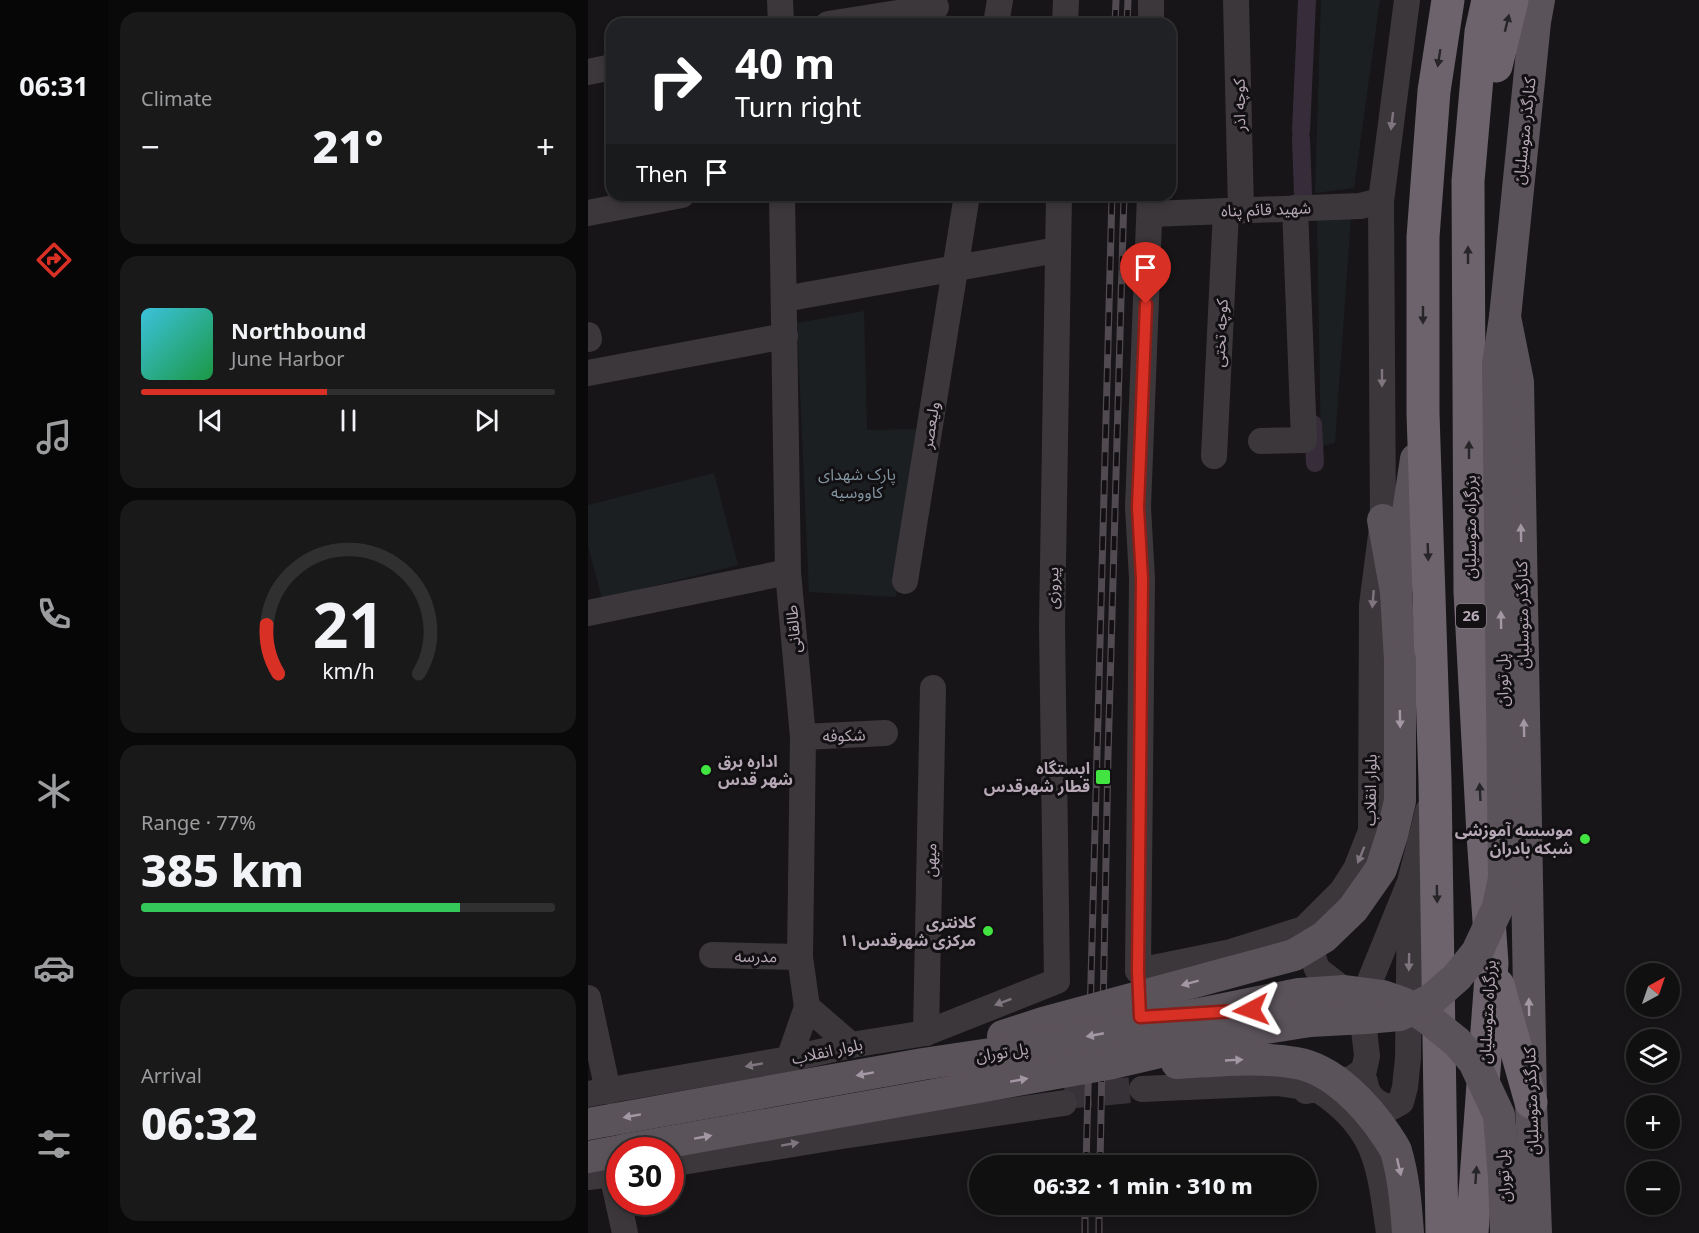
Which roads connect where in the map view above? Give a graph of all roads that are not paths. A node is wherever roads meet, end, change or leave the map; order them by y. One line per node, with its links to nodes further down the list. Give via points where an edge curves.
1 (780, 0): 10 (street)
2 (1000, 0): 12 (street)
3 (1151, 0): 13 (street)
4 (1236, 0): 24 (street, کوچه اذر)
5 (1407, 0): 21 (street, بلوار انقلاب, one-way to 21)
6 (1448, 0): 32 (highway, one-way to 32, via 1434,91 1423,237)
7 (1488, 0): 16 (highway, بزرگراه متوسلیان / 26, via 1481,32)
8 (1533, 6): 16 (highway, one-way to 8); 29 (main road, کنارگذر متوسلیان)
9 (936, 7): 11 (street)
10 (781, 18)
11 (866, 18)
12 (997, 18)
13 (1151, 18)
14 (606, 68): 15 (street)
15 (588, 72)
16 (1468, 181): 48 (highway, بزرگراه متوسلیان / 26, one-way to 16, via 1470,592)
17 (651, 201): 25 (street)
18 (782, 201): 28 (street, طالقانی)
19 (966, 201): 27 (street, ولیعصر)
20 (1059, 201): 26 (street, پیروزی)
21 (1381, 201): 23 (street, شهید قائم پناه, via 1360,206); 35 (street, بلوار انقلاب, one-way to 35)
22 (1150, 204): 24 (street, شهید قائم پناه); 49 (street, via 1138,507 1142,579)
23 (1294, 208): 24 (street, شهید قائم پناه); 33 (street, via 1304,440)
24 (1234, 210): 34 (street, کوچه تختی)
25 (588, 213)
26 (1057, 250): 27 (street); 50 (street, پیروزی, via 1052,626)
27 (956, 269): 28 (street); 37 (street, ولیعصر)
28 (784, 299): 30 (street, طالقانی)
29 (1504, 317): 58 (main road, پل توران, one-way to 29, bridge, via 1259,1029 1400,1015 1432,999 1477,952 1498,907 1504,878 1498,364); 65 (main road, کنارگذر متوسلیان, one-way to 29, via 1518,382)
30 (785, 336): 31 (street); 36 (street, طالقانی)
31 (588, 373)
32 (1423, 414): 38 (main road); 43 (highway, one-way to 43)
33 (1261, 441)
34 (1214, 456)
35 (1383, 520): 38 (main road); 45 (street, بلوار انقلاب, one-way to 45, via 1372,604 1371,831 1356,869 1342,891)
36 (788, 572): 39 (street); 42 (street, طالقانی)
37 (905, 581)
38 (1396, 592): 59 (main road, one-way to 59, bridge, via 1400,801 1381,869 1353,909 1324,937 1294,955 1043,1023)
39 (588, 613)
40 (933, 688): 54 (street, میهن)
41 (885, 733): 42 (street, شکوفه)
42 (803, 737): 47 (street, طالقانی)
43 (1435, 781): 44 (street); 74 (highway, one-way to 74)
44 (1410, 882): 52 (street); 60 (street, one-way to 60, via 1408,1058 1401,1102 1390,1108 1376,1103 1366,1090)
45 (1304, 929): 49 (street, via 1231,952); 52 (street, via 1317,969)
46 (712, 955): 47 (street, مدرسه)
47 (800, 957): 53 (street, طالقانی)
48 (1492, 963): 65 (highway); 75 (highway, بزرگراه متوسلیان / 26, one-way to 48)
49 (1138, 971): 52 (street, via 1140,1017)
50 (1058, 981): 54 (street, بلوار انقلاب, one-way to 54)
51 (588, 998): 62 (street)
52 (1361, 1003): 60 (street, via 1367,1056)
53 (807, 1006): 55 (street); 57 (street, طالقانی)
54 (926, 1033): 55 (street, بلوار انقلاب)
55 (851, 1045): 56 (street, بلوار انقلاب)
56 (817, 1053): 57 (street, بلوار انقلاب); 67 (street)
57 (789, 1059): 62 (street, بلوار انقلاب, one-way to 62)
58 (1113, 1063): 68 (main road, پل توران, one-way to 58, bridge); 73 (main road, پل توران, one-way to 73, bridge, via 1261,1059 1298,1063 1327,1075 1375,1118 1395,1149 1405,1190)
59 (923, 1064): 66 (main road, پل توران, one-way to 66, bridge); 76 (main road, پل توران, one-way to 59, bridge, via 1499,1115 1474,1062 1426,1017 1383,996 1345,991 1299,994 1024,1049)
60 (1364, 1070): 61 (street, via 1353,1078)
61 (1317, 1089): 63 (street, via 1285,1094); 72 (street, via 1342,1107 1367,1138 1376,1158)
62 (598, 1093)
63 (1141, 1094)
64 (1065, 1100): 67 (street)
65 (1531, 1102): 77 (main road, کنارگذر متوسلیان)
66 (588, 1124)
67 (841, 1130): 69 (street, one-way to 67)
68 (684, 1149)
69 (684, 1161)
70 (621, 1215): 71 (street)
71 (625, 1233)
72 (1389, 1233)
73 (1408, 1233)
74 (1442, 1233)
75 (1472, 1233)
76 (1506, 1233)
77 (1536, 1233)

